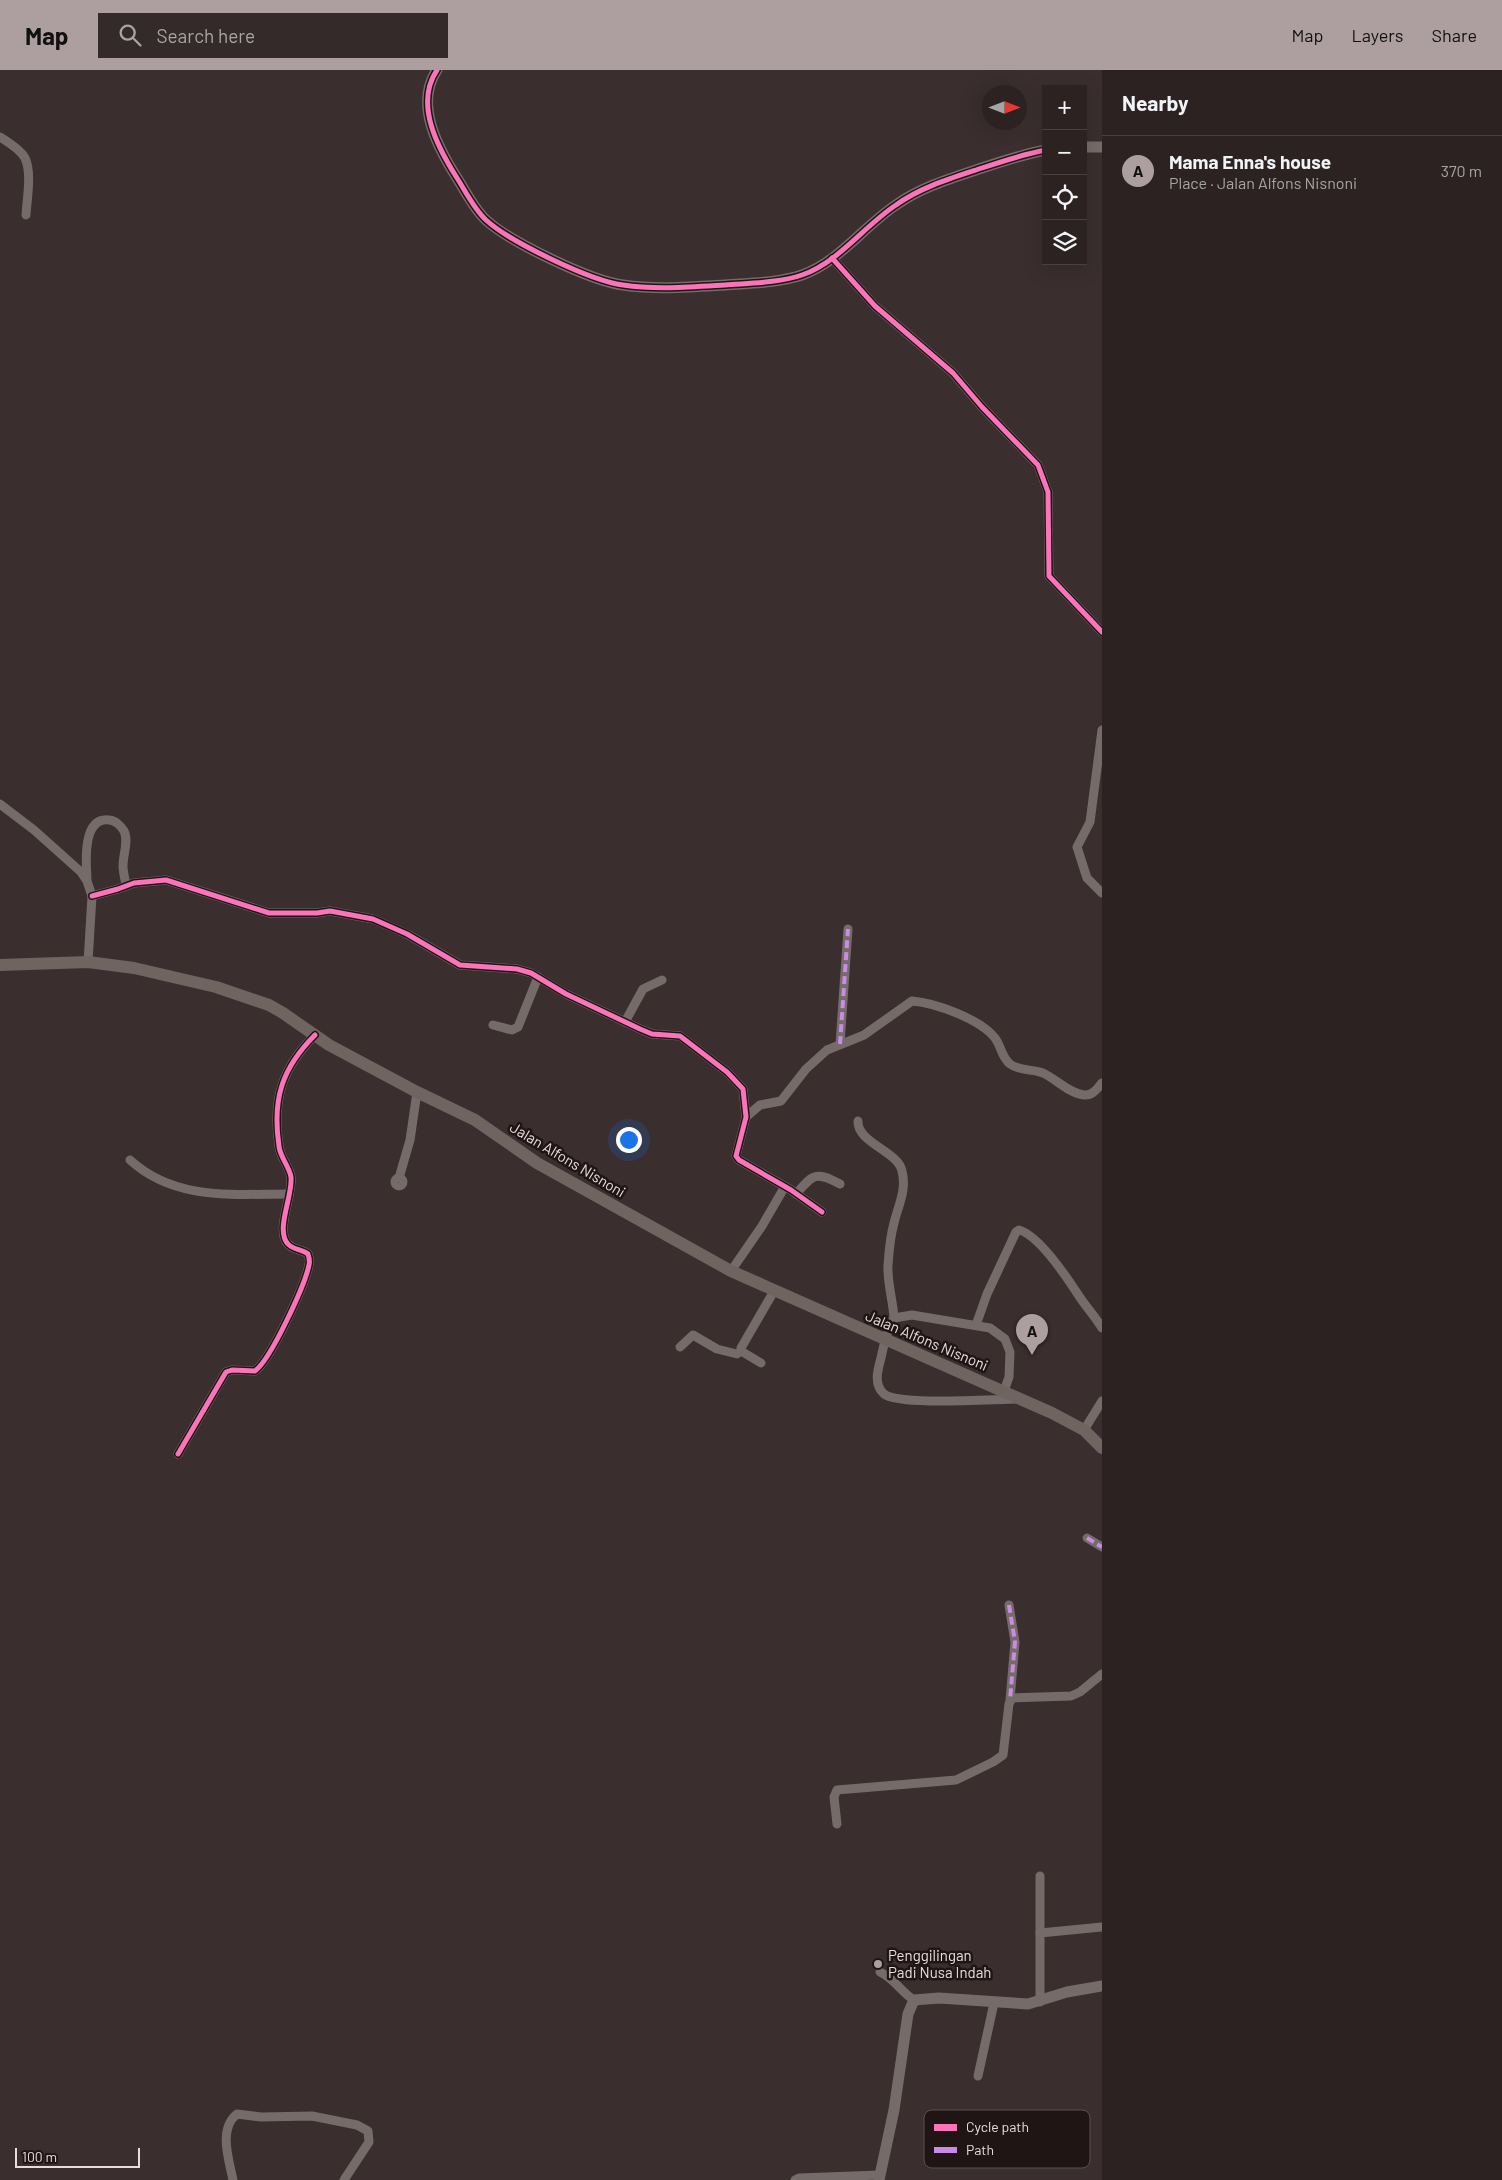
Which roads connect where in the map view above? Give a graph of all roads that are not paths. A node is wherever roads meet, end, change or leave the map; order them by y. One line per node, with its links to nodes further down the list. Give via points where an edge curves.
1 (437, 70): 7 (street, via 431,79 427,100 429,118 434,136 461,184 485,219 503,234 555,260 613,284 677,287 792,278)
2 (0, 137): 6 (street, via 25,158 28,170)
3 (1087, 147): 4 (street)
4 (1102, 147)
5 (1042, 151): 7 (street, via 917,192 894,206)
6 (26, 215)
7 (832, 258): 8 (street, via 875,306 953,373 982,408 1033,457 1048,492 1049,576)
8 (1102, 632)
9 (1102, 730): 13 (street, via 1090,822 1077,847 1087,878)
10 (0, 804): 11 (street, via 34,830)
11 (87, 881): 12 (street, via 88,837 102,820 110,820 116,822 126,838 123,866); 14 (street)
12 (126, 885): 14 (street); 18 (street, via 166,880 268,913 339,911 392,927 460,965 517,969)
13 (1102, 893)
14 (92, 896): 16 (street)
15 (848, 929): 23 (street)
16 (88, 962): 17 (main road, Jalan Alfons Nisnoni); 22 (main road, Jalan Alfons Nisnoni, via 157,972 216,987 269,1006)
17 (0, 965)
18 (538, 977): 20 (street); 21 (street, via 518,1028 512,1030)
19 (662, 980): 20 (street, via 643,989)
20 (625, 1022): 26 (street, via 652,1034 680,1036 727,1072 743,1089)
21 (493, 1025)
22 (315, 1035): 25 (main road, Jalan Alfons Nisnoni); 32 (street, via 300,1050 284,1076 278,1098 279,1148 291,1179)
23 (840, 1044): 24 (street, via 864,1035 914,1001 978,1023 997,1040 1012,1066 1044,1074 1082,1095 1093,1093); 26 (street, via 827,1050 806,1069 781,1101 760,1105)
24 (1102, 1083)
25 (417, 1092): 29 (street, via 410,1140); 35 (main road, Jalan Alfons Nisnoni, via 475,1120 537,1162)
26 (746, 1117): 31 (street, via 736,1156 749,1168)
27 (858, 1121): 37 (street, via 868,1139 895,1158 902,1170 902,1195 888,1266)
28 (130, 1160): 32 (street, via 165,1183 196,1193)
29 (399, 1178)
30 (840, 1184): 33 (street, via 825,1176 817,1176)
31 (784, 1188): 33 (street); 35 (street)
32 (289, 1194): 49 (street, via 282,1229 286,1243 308,1254 310,1264 304,1281 268,1357 255,1370 226,1372)
33 (796, 1194): 34 (street)
34 (822, 1212)
35 (731, 1271): 36 (main road, Jalan Alfons Nisnoni)
36 (774, 1291): 40 (main road, Jalan Alfons Nisnoni); 42 (street, via 741,1348)
37 (894, 1318): 38 (street, via 912,1315); 40 (street)
38 (976, 1325): 39 (street, via 987,1294 1019,1230 1045,1249); 44 (street, via 990,1328 1008,1345 1009,1377)
39 (1102, 1328)
40 (886, 1338): 44 (main road, Jalan Alfons Nisnoni); 45 (street, via 877,1372 880,1388 888,1396 947,1401)
41 (680, 1347): 42 (street, via 693,1335 717,1349 737,1354)
42 (742, 1352): 43 (street)
43 (761, 1363)
44 (1004, 1391): 45 (main road, Jalan Alfons Nisnoni)
45 (1022, 1399): 47 (main road, Jalan Alfons Nisnoni)
46 (1102, 1401): 47 (street)
47 (1084, 1430): 48 (main road, Jalan Alfons Nisnoni)
48 (1102, 1448)
49 (178, 1454)
50 (1087, 1538): 51 (street)
51 (1102, 1547)
52 (1009, 1605): 54 (street, via 1014,1642)
53 (1102, 1674): 54 (street, via 1077,1694 1013,1697)
54 (1010, 1700): 55 (street, via 1001,1758 956,1780 838,1790 834,1797)
55 (837, 1824)
56 (1040, 1876): 58 (street)
57 (1102, 1927): 58 (street)
58 (1040, 1933): 62 (street)
59 (880, 1972): 61 (street, via 890,1976)
60 (1102, 1986): 62 (street, via 1067,1992)
61 (914, 2000): 63 (street, via 939,1998); 65 (street, via 908,2014 894,2110)
62 (1040, 2002): 63 (street)
63 (994, 2003): 64 (street)
64 (978, 2076)
65 (879, 2178): 68 (street)
66 (233, 2180): 67 (street, via 226,2146 227,2125 237,2114 312,2116 364,2128 368,2131 369,2142)
67 (344, 2180)
68 (794, 2180)

